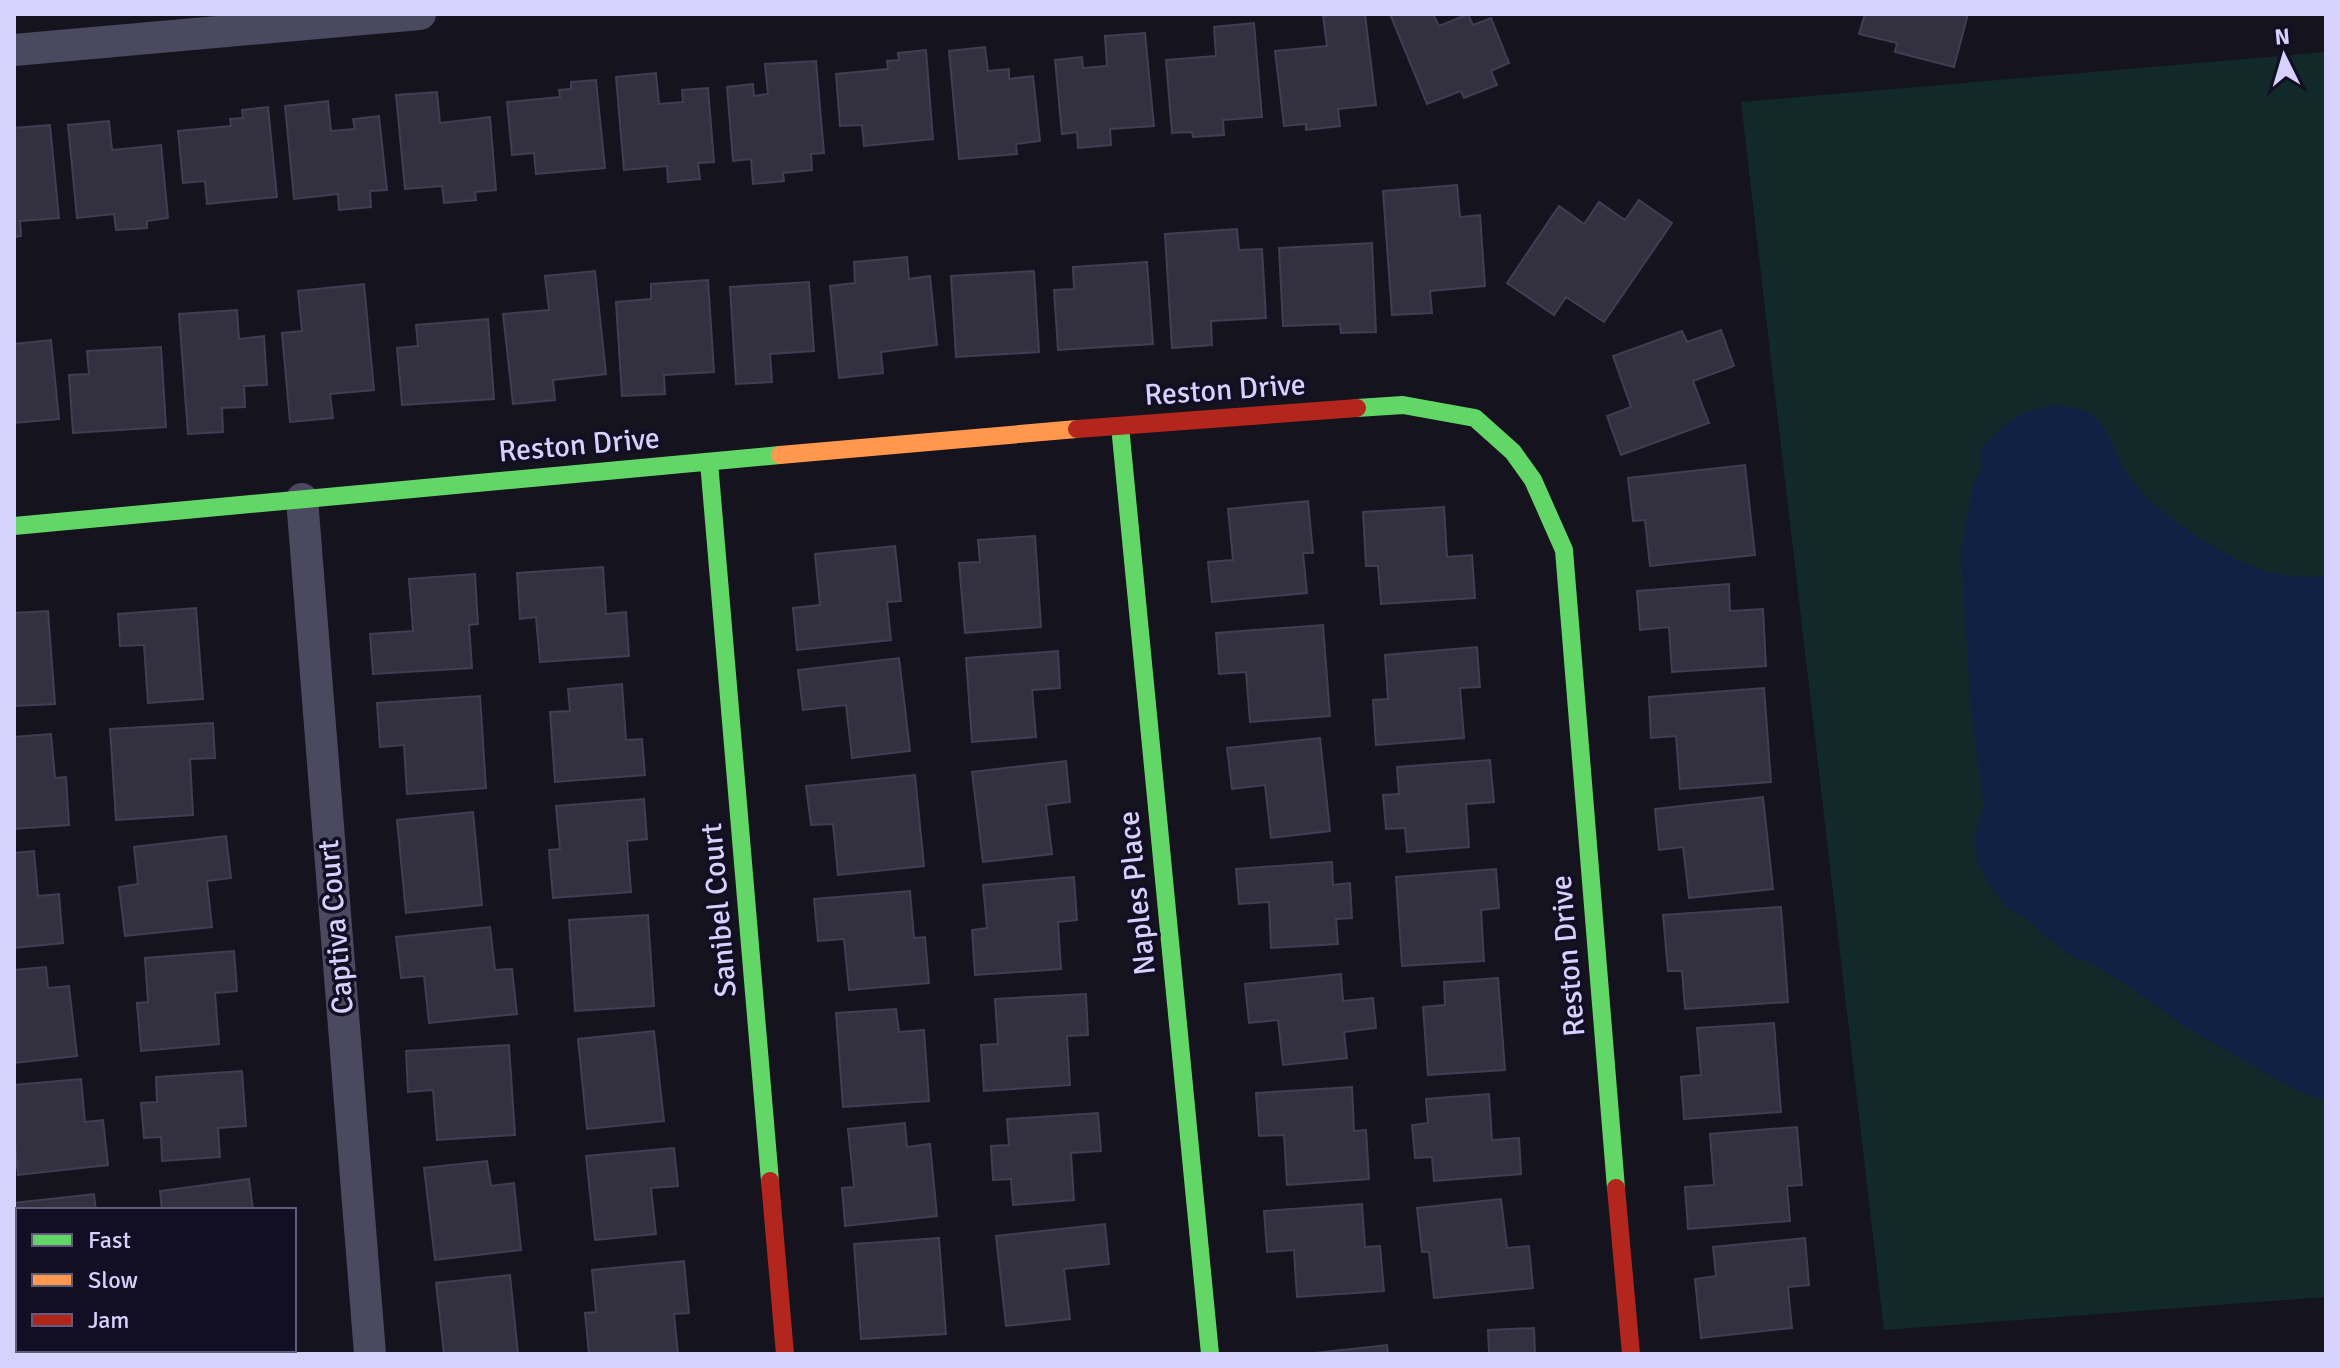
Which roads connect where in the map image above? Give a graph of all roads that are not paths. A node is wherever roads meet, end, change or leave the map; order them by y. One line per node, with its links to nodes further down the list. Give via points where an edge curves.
1 (420, 14): 2 (street)
2 (176, 25): 3 (street)
3 (14, 50)
4 (1120, 426): 5 (street, Reston Drive); 10 (street, Naples Place); 11 (street, Reston Drive, via 1403,405 1475,418 1513,452 1533,480 1564,550)
5 (709, 462): 6 (street, Reston Drive); 9 (street, Sanibel Court)
6 (302, 499): 7 (street, Reston Drive); 8 (street, Captiva Court)
7 (14, 526)
8 (370, 1354)
9 (785, 1354)
10 (1210, 1354)
11 (1631, 1354)

